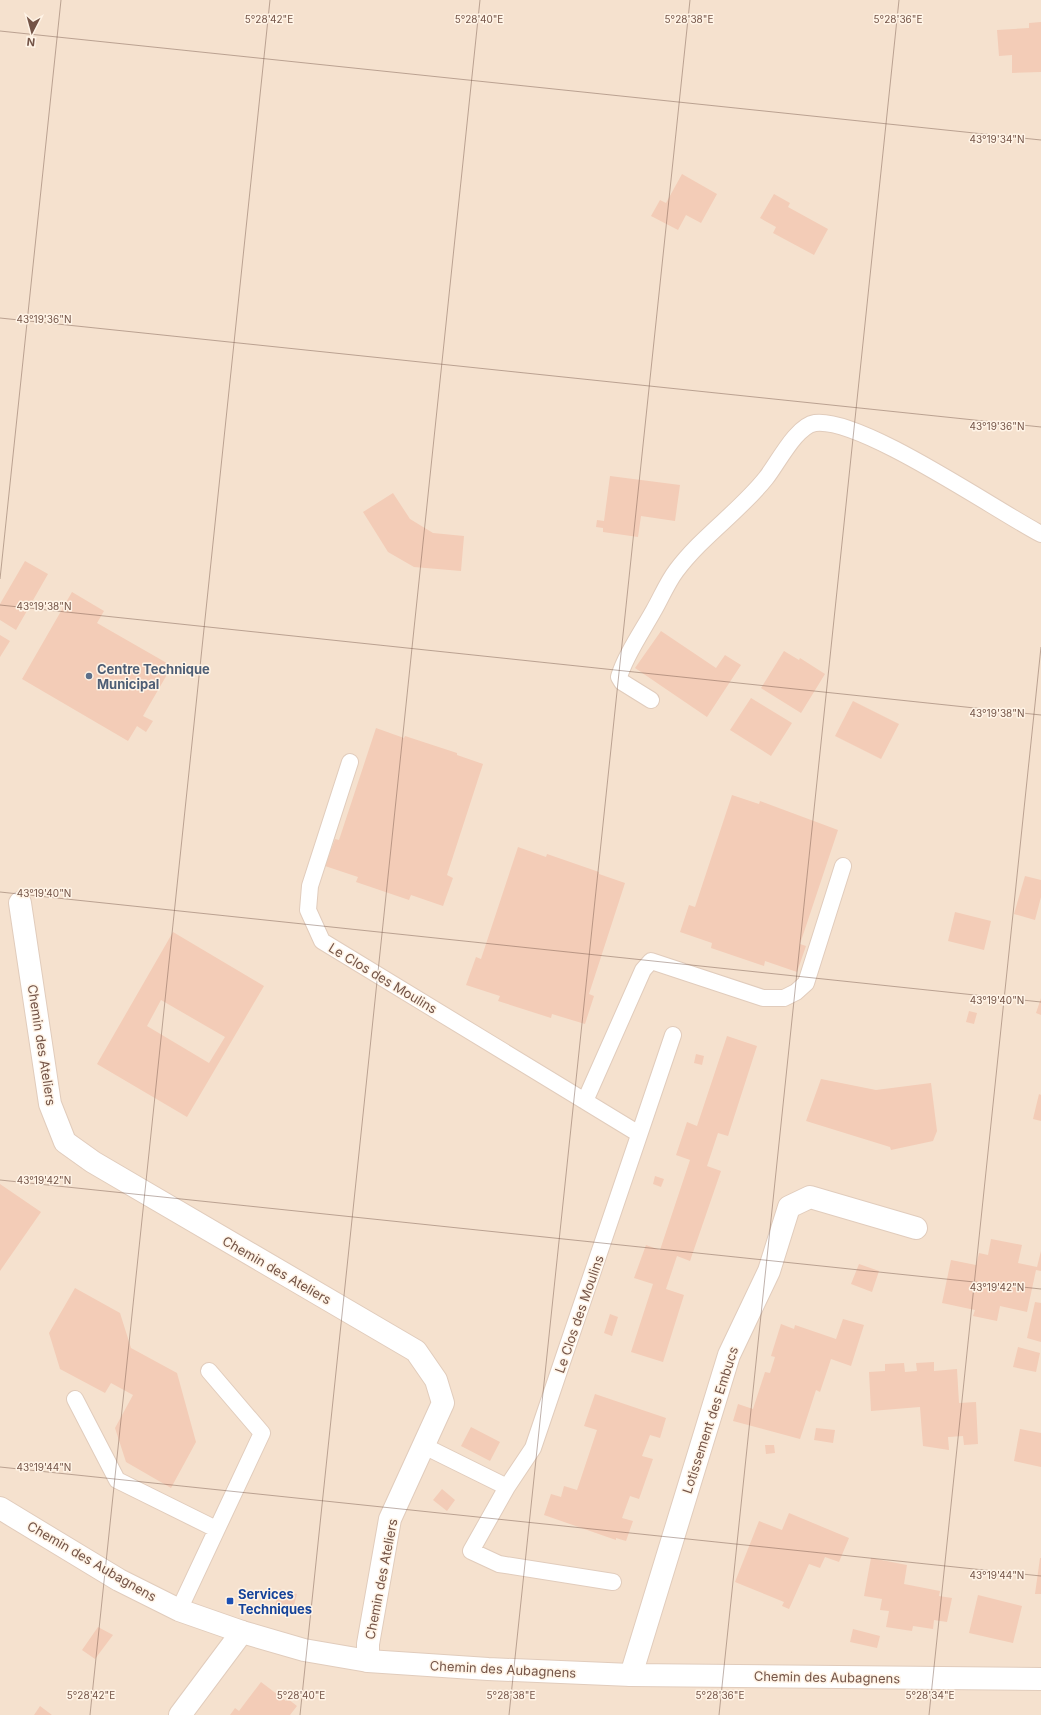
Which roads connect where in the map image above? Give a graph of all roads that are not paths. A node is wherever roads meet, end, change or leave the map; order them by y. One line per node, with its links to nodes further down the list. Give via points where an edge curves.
1 (1041, 534): 2 (lane, via 921,464 866,436 837,426 816,423 805,426 766,478 696,546 675,572 619,677 622,682)
2 (651, 700)
3 (350, 762): 7 (lane, Le Clos des Moulins, via 310,886 308,910 322,941)
4 (842, 866): 7 (lane, via 806,983 784,998 763,998 651,961 643,970)
5 (20, 903): 12 (street, Chemin des Ateliers, via 50,1104 64,1142 93,1162 416,1351 436,1380 443,1403)
6 (673, 1034): 8 (lane, Le Clos des Moulins)
7 (585, 1101): 8 (lane, Le Clos des Moulins)
8 (639, 1134): 13 (lane, Le Clos des Moulins, via 533,1448)
9 (916, 1228): 20 (street, Lotissement des Embucs, via 810,1197 789,1207 769,1271 729,1355)
10 (209, 1371): 15 (lane, via 262,1433)
11 (74, 1399): 15 (lane, via 117,1480)
12 (424, 1446): 13 (lane); 19 (street, Chemin des Ateliers, via 390,1519 368,1644)
13 (507, 1487): 16 (lane, Le Clos des Moulins, via 471,1551 499,1564)
14 (0, 1508): 17 (street, Chemin des Aubagnens, via 119,1580)
15 (216, 1529): 17 (lane)
16 (613, 1582)
17 (179, 1610): 18 (street, Chemin des Aubagnens)
18 (242, 1632): 19 (street, Chemin des Aubagnens, via 304,1650); 22 (street)
19 (368, 1661): 20 (street, Chemin des Aubagnens, via 488,1670)
20 (631, 1675): 21 (street, Chemin des Aubagnens)
21 (1041, 1679)
22 (180, 1715)

